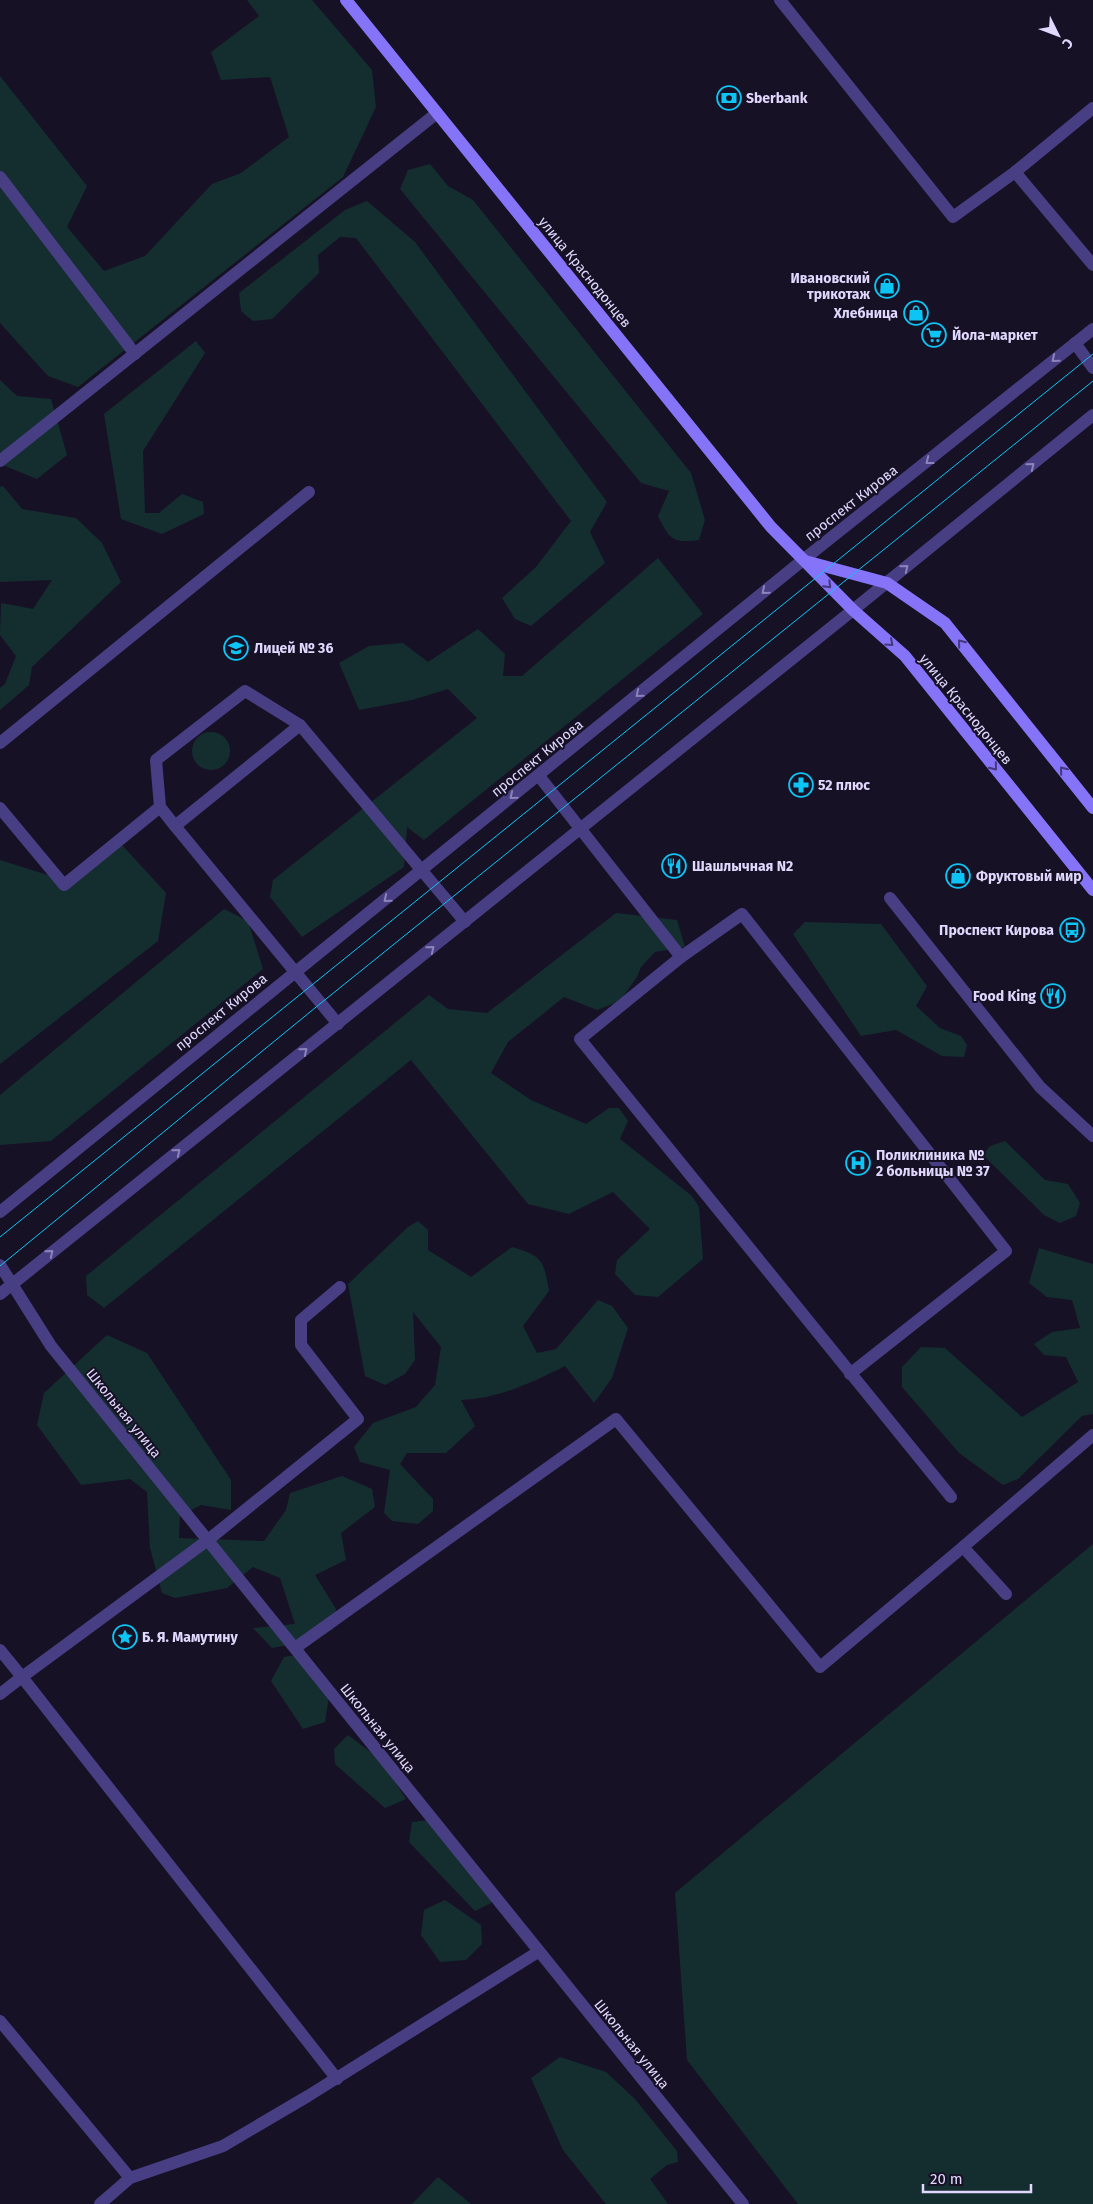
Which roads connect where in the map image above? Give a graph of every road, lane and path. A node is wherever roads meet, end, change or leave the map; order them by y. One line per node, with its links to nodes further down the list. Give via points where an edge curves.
1 (346, 0): 4 (main road, улица Краснодонцев)
2 (780, 0): 5 (street, via 953,217)
3 (1093, 108): 5 (street)
4 (437, 113): 10 (street); 15 (main road, улица Краснодонцев, via 771,527)
5 (1015, 172): 7 (street)
6 (0, 177): 10 (street)
7 (1093, 265)
8 (1093, 328): 9 (street, проспект Кирова)
9 (1075, 343): 11 (street); 15 (street, проспект Кирова, one-way to 15)
10 (135, 354): 13 (street)
11 (1093, 368)
12 (1093, 415): 16 (street, one-way to 12)
13 (0, 461)
14 (309, 492): 19 (street)
15 (803, 560): 16 (main road); 17 (main road, улица Краснодонцев, one-way to 17); 20 (street, проспект Кирова, one-way to 20)
16 (887, 582): 17 (street); 23 (main road, one-way to 16, via 945,623)
17 (854, 610): 25 (street); 27 (main road, улица Краснодонцев, one-way to 27, via 905,656)
18 (300, 725): 21 (street, via 245,691 156,760); 24 (street); 26 (street)
19 (0, 743)
20 (539, 776): 25 (street); 26 (street, проспект Кирова, one-way to 26)
21 (160, 807): 22 (street, via 64,885); 24 (street)
22 (0, 808)
23 (1093, 808)
24 (175, 826): 31 (street)
25 (580, 830): 29 (street); 30 (street)
26 (422, 870): 29 (street); 31 (street, проспект Кирова, one-way to 31)
27 (1093, 890)
28 (890, 898): 33 (street, via 1040,1087)
29 (465, 922): 32 (street, one-way to 29)
30 (681, 957): 39 (street, via 580,1039); 39 (street, via 742,914 1006,1250)
31 (295, 972): 32 (street); 34 (street, проспект Кирова)
32 (338, 1024): 36 (street, one-way to 32)
33 (1093, 1136)
34 (0, 1212)
35 (0, 1265): 36 (street, Школьная улица)
36 (12, 1284): 38 (street); 42 (street, Школьная улица, via 51,1346)
37 (340, 1287): 42 (street, via 301,1320 301,1345 358,1420)
38 (0, 1294)
39 (850, 1374): 41 (street)
40 (1093, 1435): 43 (street)
41 (951, 1497)
42 (208, 1540): 45 (street, Школьная улица); 47 (street)
43 (963, 1547): 44 (street); 45 (street, via 820,1667 616,1419)
44 (1006, 1594)
45 (295, 1648): 49 (street, Школьная улица)
46 (0, 1650): 47 (street)
47 (22, 1677): 48 (street); 51 (street)
48 (0, 1694)
49 (538, 1952): 51 (street); 54 (street, Школьная улица)
50 (0, 2021): 52 (street)
51 (336, 2079): 52 (street, via 224,2146)
52 (130, 2178): 53 (street)
53 (100, 2204)
54 (743, 2204)

